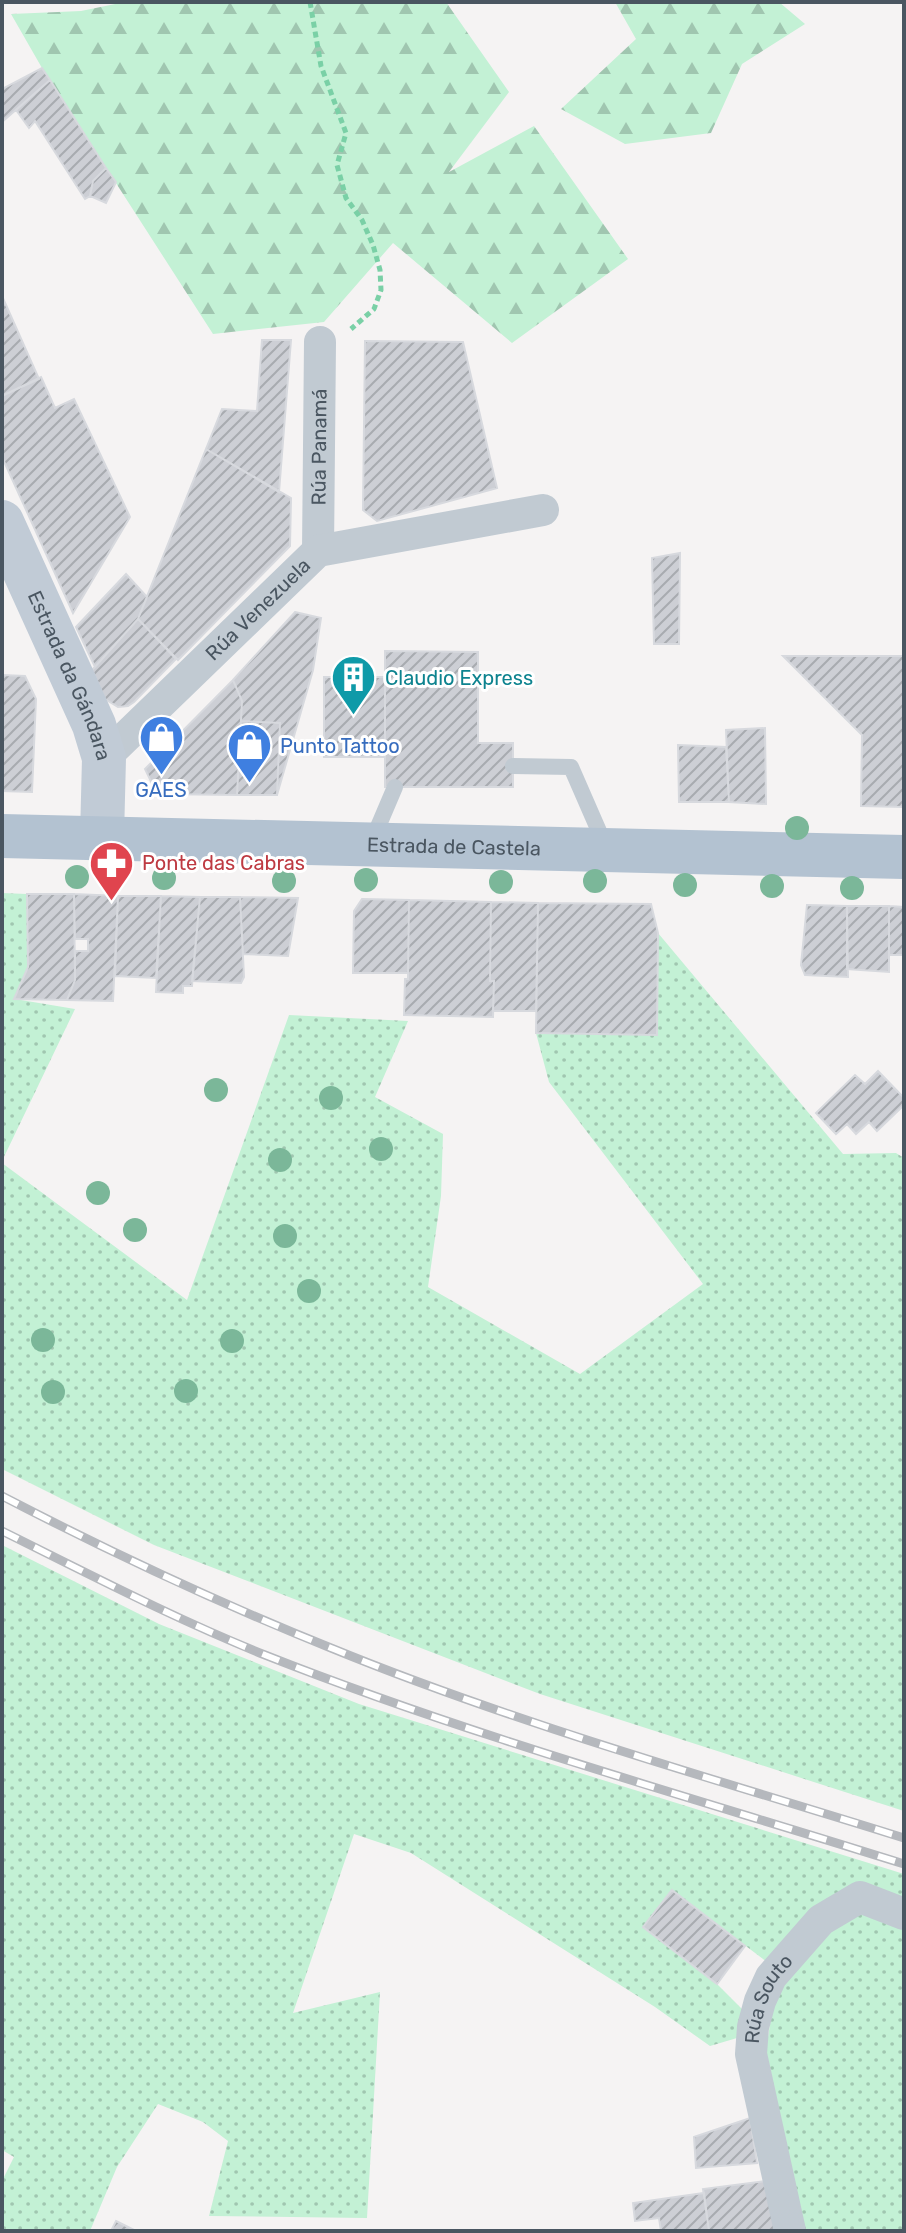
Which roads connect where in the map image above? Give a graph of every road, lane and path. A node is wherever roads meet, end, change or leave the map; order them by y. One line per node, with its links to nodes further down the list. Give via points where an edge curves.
1 (310, 2): 2 (path, via 321,66 346,133 337,165 346,198 373,245 381,290 374,309 353,328)
2 (320, 342): 5 (street, Rúa Panamá)
3 (543, 510): 5 (street, Rúa Venezuela)
4 (2, 522): 6 (street, Estrada da Gándara)
5 (318, 551): 6 (street, Rúa Venezuela)
6 (104, 758): 10 (street, Estrada da Gándara)
7 (513, 766): 12 (lane, via 571,767)
8 (395, 787): 11 (lane)
9 (2, 836): 10 (main road, Estrada de Castela)
10 (102, 837): 11 (main road, Estrada de Castela)
11 (370, 844): 12 (main road, Estrada de Castela)
12 (607, 850): 13 (main road, Estrada de Castela)
13 (904, 857)
14 (904, 1914): 15 (street, Rúa Souto, via 860,1897 821,1920 771,1977 760,2001 751,2054)
15 (790, 2231)

